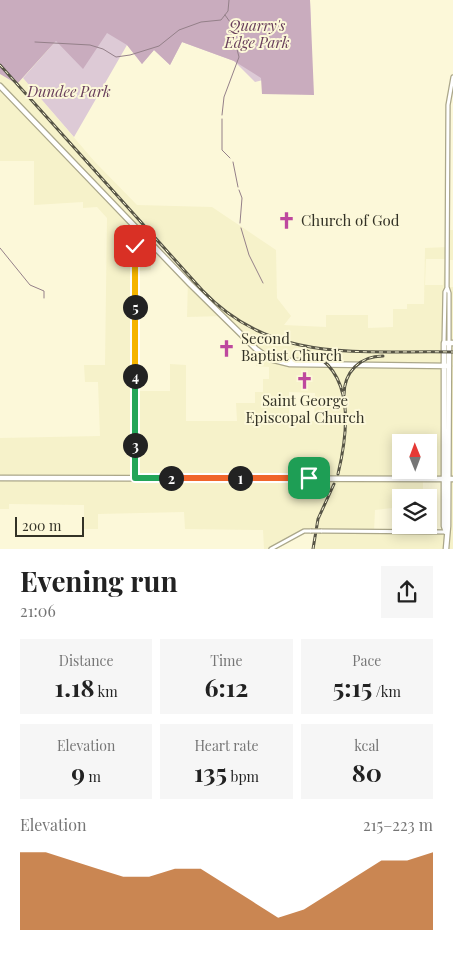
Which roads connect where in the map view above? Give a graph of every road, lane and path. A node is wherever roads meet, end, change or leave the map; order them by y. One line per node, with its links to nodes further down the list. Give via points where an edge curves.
1 (453, 77): 4 (street, via 448,105)
2 (0, 86): 3 (main road)
3 (134, 226): 5 (main road, via 261,354); 9 (street)
4 (449, 343): 7 (main road)
5 (274, 361): 6 (main road); 6 (main road)
6 (325, 364): 7 (main road)
7 (447, 366): 10 (main road)
8 (0, 478): 9 (main road)
9 (135, 478): 10 (main road)
10 (448, 479): 11 (main road)
11 (446, 532): 12 (street, bridge, via 304,531); 13 (main road)
12 (271, 549)
13 (446, 549)

